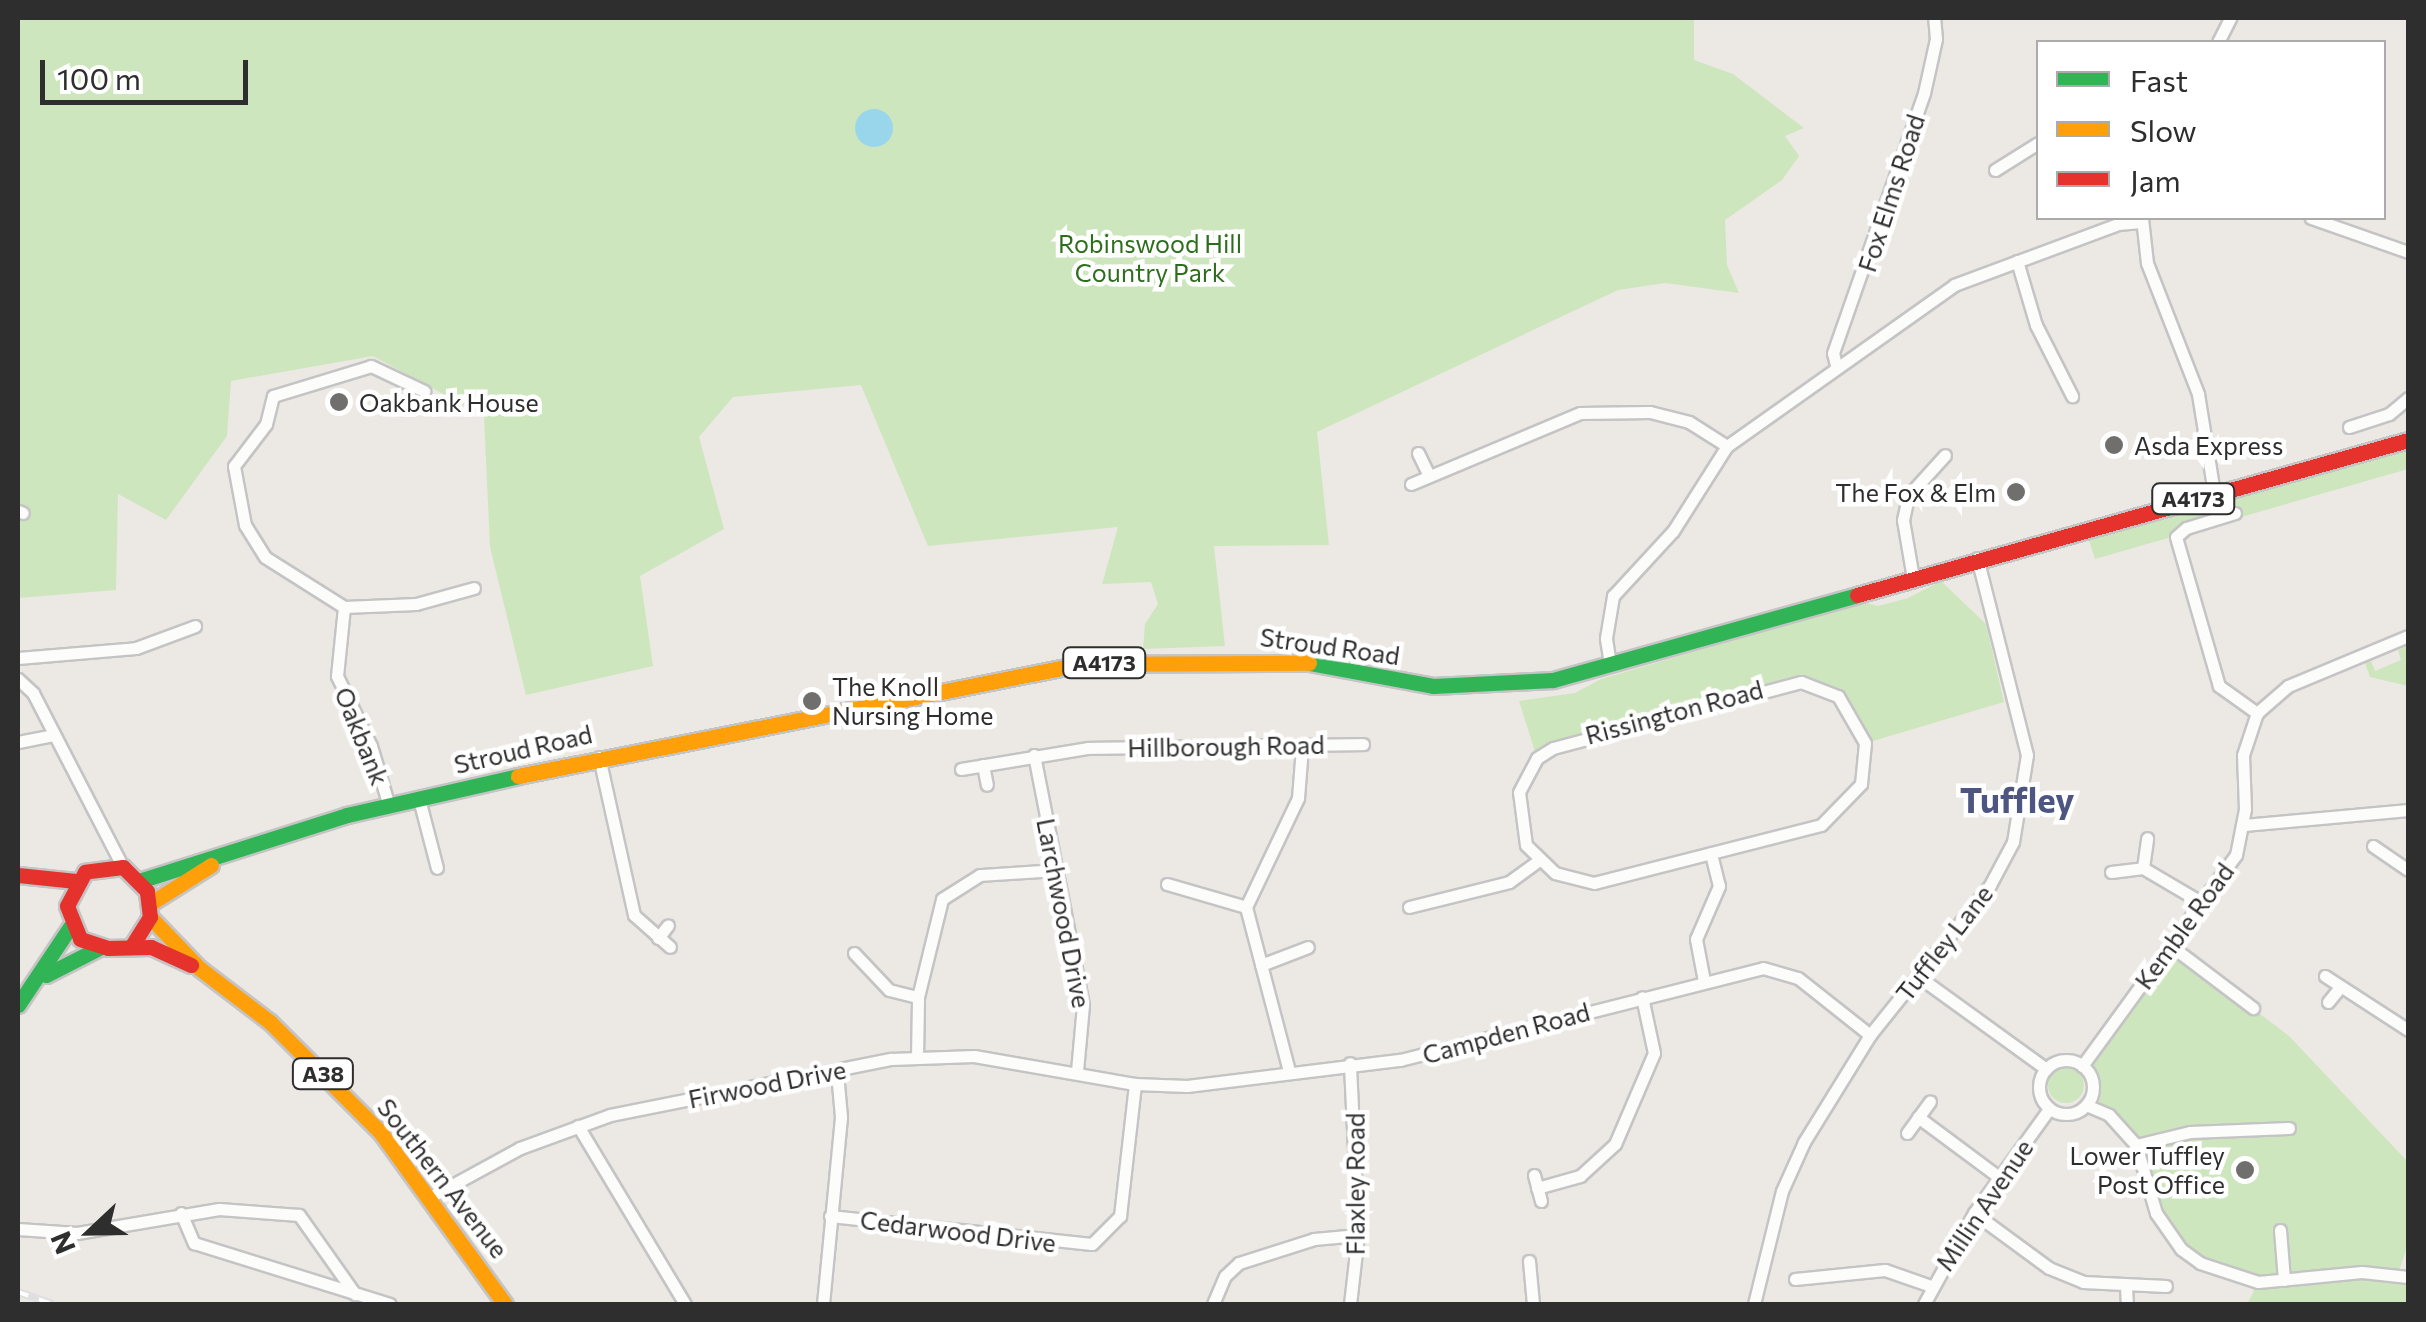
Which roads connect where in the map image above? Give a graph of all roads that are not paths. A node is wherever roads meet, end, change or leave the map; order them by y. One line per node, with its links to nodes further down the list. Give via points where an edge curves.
1 (1934, 18): 9 (street, Fox Elms Road, via 1924,93 1833,353)
2 (2036, 144): 3 (street)
3 (1995, 170)
4 (2142, 220): 6 (street); 20 (street, via 2147,262 2198,394)
5 (2316, 220): 7 (street)
6 (2117, 221): 8 (street)
7 (2408, 252)
8 (2017, 261): 9 (street, via 1954,286); 11 (street, via 2036,325)
9 (1836, 365): 15 (street)
10 (424, 391): 25 (street, via 371,366 274,396 266,424 234,466 245,525 265,556)
11 (2072, 396)
12 (2408, 398): 13 (street, via 2389,414)
13 (2349, 427)
14 (2408, 440): 20 (main road, Stroud Road / A4173)
15 (1727, 446): 18 (street, via 1689,422 1650,412 1580,413); 29 (street, via 1673,530 1613,596 1606,638)
16 (1418, 453): 18 (street)
17 (1937, 457): 23 (street, via 1908,496 1904,520)
18 (1429, 476): 19 (street)
19 (1411, 484)
20 (2214, 493): 22 (main road, Stroud Road / A4173)
21 (2235, 513): 31 (street, via 2186,528 2176,538 2219,686)
22 (1977, 558): 23 (main road, Stroud Road / A4173); 79 (street, Tuffley Lane, via 2020,716 2025,800 1990,885)
23 (1913, 578): 29 (main road, Stroud Road / A4173)
24 (477, 588): 25 (street, via 416,604)
25 (344, 607): 42 (street, Oakbank, via 337,676 371,746)
26 (195, 626): 28 (street, via 136,648)
27 (2408, 636): 31 (street, via 2288,686)
28 (18, 658)
29 (1610, 664): 37 (main road, Stroud Road / A4173, via 1553,680 1486,687 1433,686 1297,662 1082,664)
30 (18, 679): 32 (street, via 33,693)
31 (2257, 713): 44 (street, Kemble Road, via 2243,754)
32 (54, 735): 33 (street); 45 (street)
33 (18, 742)
34 (1363, 744): 35 (street, Hillborough Road)
35 (1302, 747): 36 (street, Hillborough Road, via 1088,748); 64 (street, via 1298,798)
36 (1034, 755): 38 (street); 55 (street, Larchwood Drive)
37 (599, 757): 41 (main road, Stroud Road / A4173); 69 (street, via 634,915)
38 (983, 765): 39 (street); 40 (street)
39 (960, 770)
40 (986, 785)
41 (420, 799): 42 (main road, Stroud Road / A4173); 53 (street)
42 (388, 806): 48 (main road, Stroud Road / A4173)
43 (2408, 810): 44 (street)
44 (2244, 825): 62 (street, Kemble Road, via 2236,855)
45 (102, 836): 51 (street); 52 (street)
46 (2147, 838): 54 (street)
47 (2373, 846): 56 (street)
48 (233, 853): 60 (main road, A4173); 66 (main road, A4173)
49 (1711, 853): 50 (street, Rissington Road, via 1594,883 1573,881); 50 (street, Rissington Road, via 1821,824 1853,799 1865,743 1838,696 1784,682 1552,748 1537,758 1519,792 1520,830); 81 (street, via 1719,886 1696,939)
50 (1538, 861): 65 (street, via 1509,882)
51 (98, 866): 52 (main road); 59 (main road)
52 (124, 868): 60 (main road, A38)
53 (437, 868)
54 (2143, 868): 57 (street); 62 (street)
55 (1055, 870): 83 (street, via 980,875 943,897); 96 (street, Larchwood Drive, via 1083,1005)
56 (2408, 870)
57 (2111, 872)
58 (25, 877): 59 (main road); 63 (main road)
59 (76, 881): 63 (main road)
60 (139, 881): 66 (main road, A38)
61 (1167, 884): 64 (street)
62 (2204, 904): 72 (street, Kemble Road)
63 (66, 906): 68 (main road)
64 (1246, 907): 76 (street)
65 (1409, 907)
66 (151, 910): 70 (main road); 77 (main road, A38)
67 (668, 925): 69 (street)
68 (70, 927): 73 (main road); 80 (main road)
69 (658, 938): 74 (street)
70 (133, 944): 73 (main road, A38); 77 (main road, A38)
71 (1308, 946): 76 (street)
72 (2171, 946): 87 (street); 92 (street, Kemble Road)
73 (101, 947): 80 (main road)
74 (670, 947)
75 (859, 956): 83 (street, via 889,990)
76 (1261, 965): 94 (street)
77 (199, 968): 109 (main road, Southern Avenue / A38, via 270,1022 333,1083)
78 (2325, 976): 82 (street)
79 (1919, 977): 89 (street, Tuffley Lane); 93 (street)
80 (38, 980): 86 (main road)
81 (1704, 981): 84 (street, Campden Road); 89 (street, Campden Road, via 1763,968 1786,973)
82 (2340, 986): 85 (street); 88 (street)
83 (918, 997): 90 (street)
84 (1642, 997): 91 (street, Campden Road, via 1400,1060); 107 (street, via 1654,1053 1615,1144 1580,1176 1539,1195)
85 (2328, 1002)
86 (18, 1005)
87 (2253, 1008)
88 (2408, 1030)
89 (1870, 1036): 131 (street, Tuffley Lane, via 1804,1142 1782,1192)
90 (917, 1057): 95 (street, Firwood Drive); 96 (street, Firwood Drive, via 989,1057)
91 (1350, 1064): 94 (street, Campden Road); 115 (street, Flaxley Road)
92 (2082, 1066): 93 (street, via 2060,1061); 100 (street, via 2092,1083)
93 (2046, 1069): 101 (street, via 2039,1092)
94 (1289, 1071): 98 (street, Campden Road, via 1187,1086)
95 (836, 1072): 103 (street, Firwood Drive); 112 (street, via 841,1117)
96 (1077, 1072): 97 (street, Firwood Drive)
97 (1118, 1080): 98 (street, Campden Road)
98 (1134, 1084): 112 (street, Cedarwood Drive, via 1120,1216 1092,1244)
99 (1930, 1100): 102 (street)
100 (2086, 1105): 101 (street, via 2067,1114); 106 (street, via 2109,1115)
101 (2050, 1109): 108 (street, Millin Avenue)
102 (1918, 1117): 105 (street); 108 (street)
103 (578, 1126): 109 (street, Firwood Drive); 126 (street)
104 (2289, 1128): 106 (street, via 2190,1132)
105 (1906, 1133)
106 (2136, 1145): 119 (street, via 2156,1213 2181,1249 2225,1276)
107 (1534, 1174)
108 (2000, 1178): 111 (street, Millin Avenue)
109 (432, 1196): 125 (main road, Southern Avenue / A38)
110 (182, 1213): 113 (street, via 77,1233); 123 (street, via 194,1243); 123 (street, via 299,1214)
111 (1974, 1214): 120 (street, Millin Avenue); 122 (street, via 2049,1268 2082,1282)
112 (830, 1216): 127 (street)
113 (18, 1229)
114 (2280, 1230): 119 (street)
115 (1358, 1235): 128 (street, via 1314,1239 1239,1263 1224,1276); 129 (street, Flaxley Road)
116 (1529, 1261): 130 (street)
117 (2408, 1277): 119 (street, via 2362,1272)
118 (1794, 1279): 120 (street, via 1885,1270)
119 (2284, 1280)
120 (1931, 1286): 132 (street, Millin Avenue)
121 (2166, 1286): 122 (street)
122 (2126, 1287): 133 (street)
123 (355, 1294): 124 (street)
124 (390, 1304)
125 (505, 1304)
126 (685, 1304)
127 (823, 1304)
128 (1213, 1304)
129 (1350, 1304)
130 (1533, 1304)
131 (1754, 1304)
132 (1924, 1304)
133 (2127, 1304)

